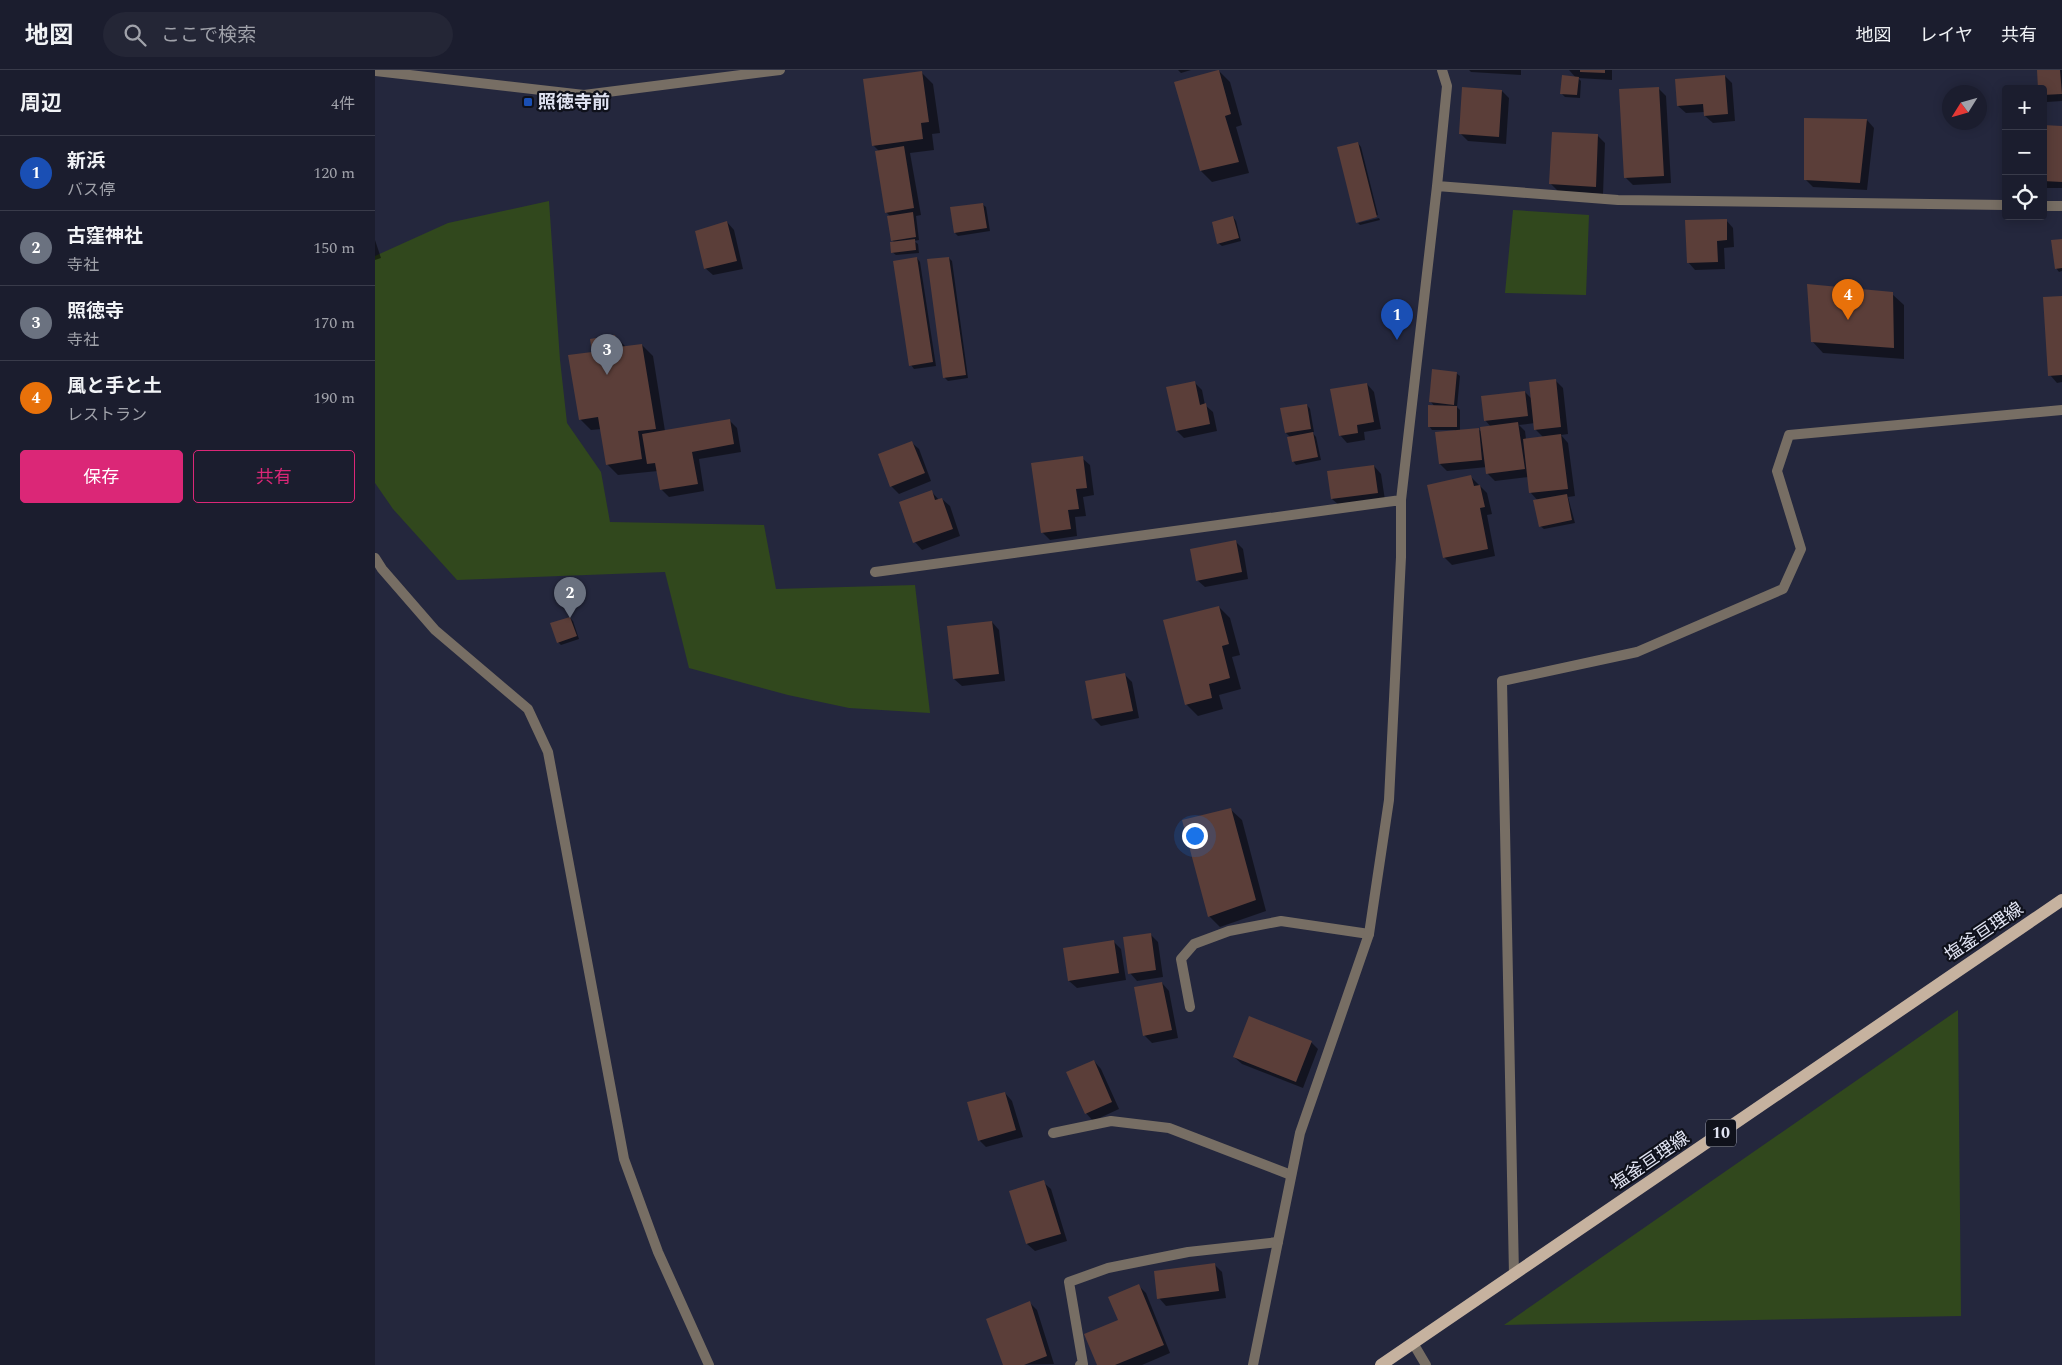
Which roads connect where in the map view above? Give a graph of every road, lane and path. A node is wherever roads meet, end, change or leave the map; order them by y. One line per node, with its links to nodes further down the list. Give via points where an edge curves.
1 (375, 70): 2 (street, via 584,95)
2 (780, 70)
3 (1442, 70): 4 (street, via 1447,86)
4 (1437, 186): 5 (street, via 1618,200); 9 (street)
5 (2002, 205)
6 (2047, 206): 7 (street)
7 (2062, 206)
8 (2062, 410): 18 (street, via 1789,435 1777,471 1801,549 1783,589 1637,652 1502,681)
9 (1401, 500): 11 (street); 13 (street, via 1389,800)
10 (375, 558): 20 (street, via 435,630 528,709 548,752 624,1159 659,1252)
11 (875, 572)
12 (2062, 900): 18 (main road, 塩釜亘理線 / 10)
13 (1369, 934): 14 (street, via 1281,922 1229,931 1194,944 1181,960); 16 (street, via 1300,1133)
14 (1191, 1007)
15 (1053, 1133): 16 (street, via 1111,1121 1169,1128)
16 (1291, 1174): 17 (street)
17 (1278, 1242): 21 (street, via 1188,1252 1107,1268 1069,1282); 22 (street)
18 (1514, 1274): 19 (main road, 塩釜亘理線 / 10)
19 (1413, 1343): 23 (main road, 塩釜亘理線 / 10); 24 (street)
20 (709, 1365)
21 (1081, 1365)
22 (1253, 1365)
23 (1381, 1365)
24 (1426, 1365)

